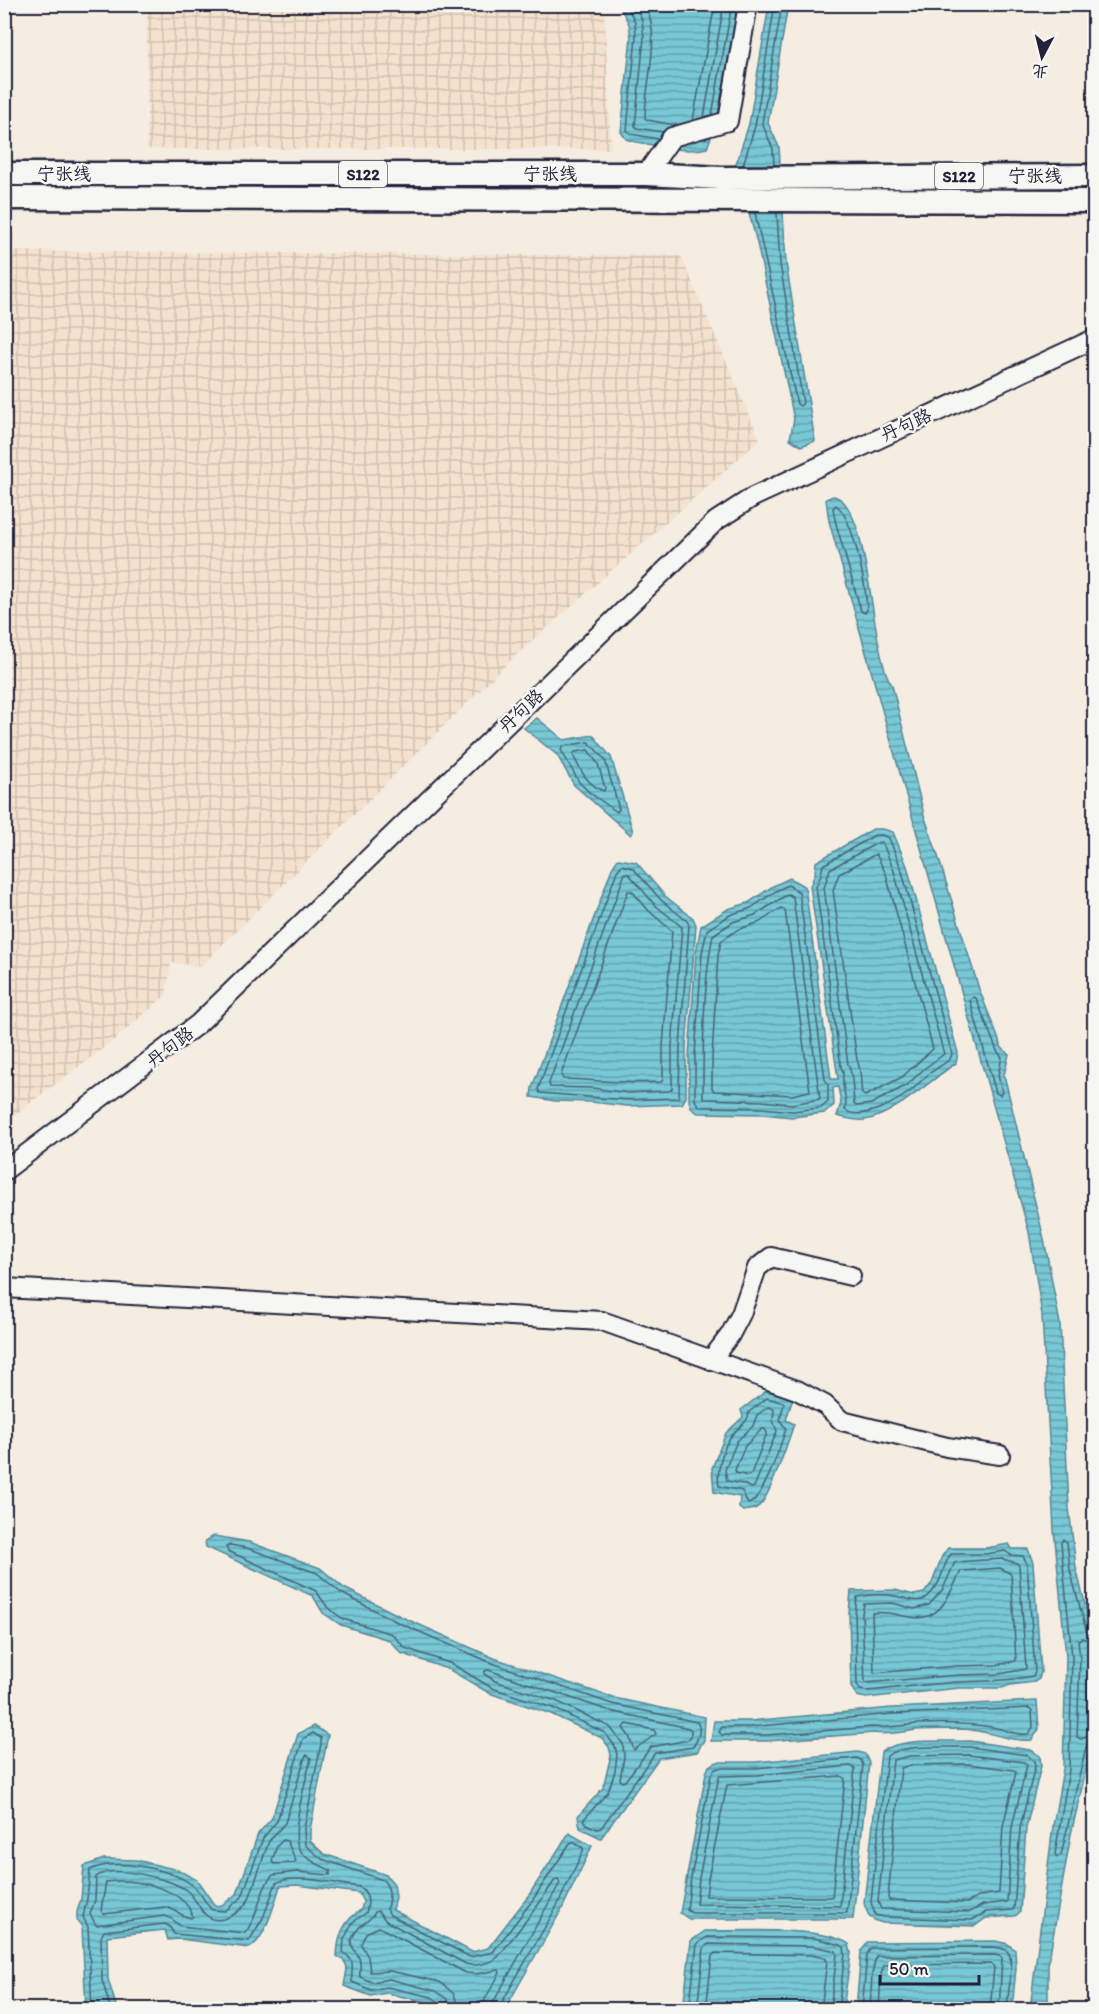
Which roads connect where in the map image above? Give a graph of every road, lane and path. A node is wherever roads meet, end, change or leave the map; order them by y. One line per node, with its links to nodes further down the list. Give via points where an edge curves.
1 (748, 4): 3 (street, via 728,121 672,137)
2 (4, 174): 3 (main road, 宁张线 / S122)
3 (646, 174): 5 (main road, 宁张线 / S122)
4 (1095, 176): 5 (main road, 宁张线 / S122)
5 (825, 188): 6 (main road, 宁张线 / S122, via 720,201); 7 (main road, 宁张线 / S122)
6 (4, 198)
7 (1095, 201)
8 (1095, 339): 9 (street, 丹句路, via 763,493 716,521 198,1024)
9 (4, 1171)
10 (851, 1276): 12 (street, via 771,1257 757,1268 741,1314)
11 (4, 1288): 12 (street, via 602,1321)
12 (711, 1359): 13 (street, via 797,1390 825,1405 842,1421 947,1447)
13 (1000, 1455)

